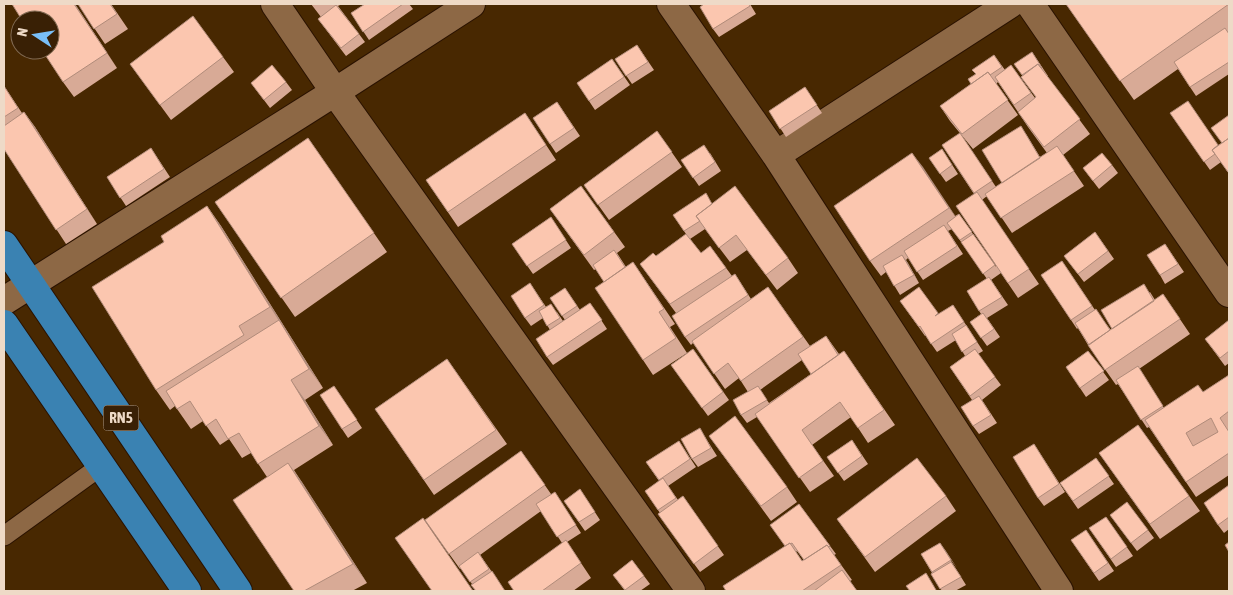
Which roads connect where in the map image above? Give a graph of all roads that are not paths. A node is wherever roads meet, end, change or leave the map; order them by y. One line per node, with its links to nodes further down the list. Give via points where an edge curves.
1 (275, 4): 6 (street)
2 (471, 4): 6 (street)
3 (671, 4): 7 (street)
4 (1010, 4): 7 (street)
5 (1030, 4): 10 (street)
6 (334, 92): 9 (street); 17 (street)
7 (776, 155): 18 (street)
8 (4, 245): 9 (highway, RN5)
9 (31, 284): 11 (street); 16 (highway, RN5)
10 (1229, 293)
11 (4, 301)
12 (4, 324): 13 (highway, RN5)
13 (101, 466): 14 (lane); 15 (highway, RN5)
14 (4, 536)
15 (187, 591)
16 (238, 591)
17 (691, 591)
18 (1060, 591)

